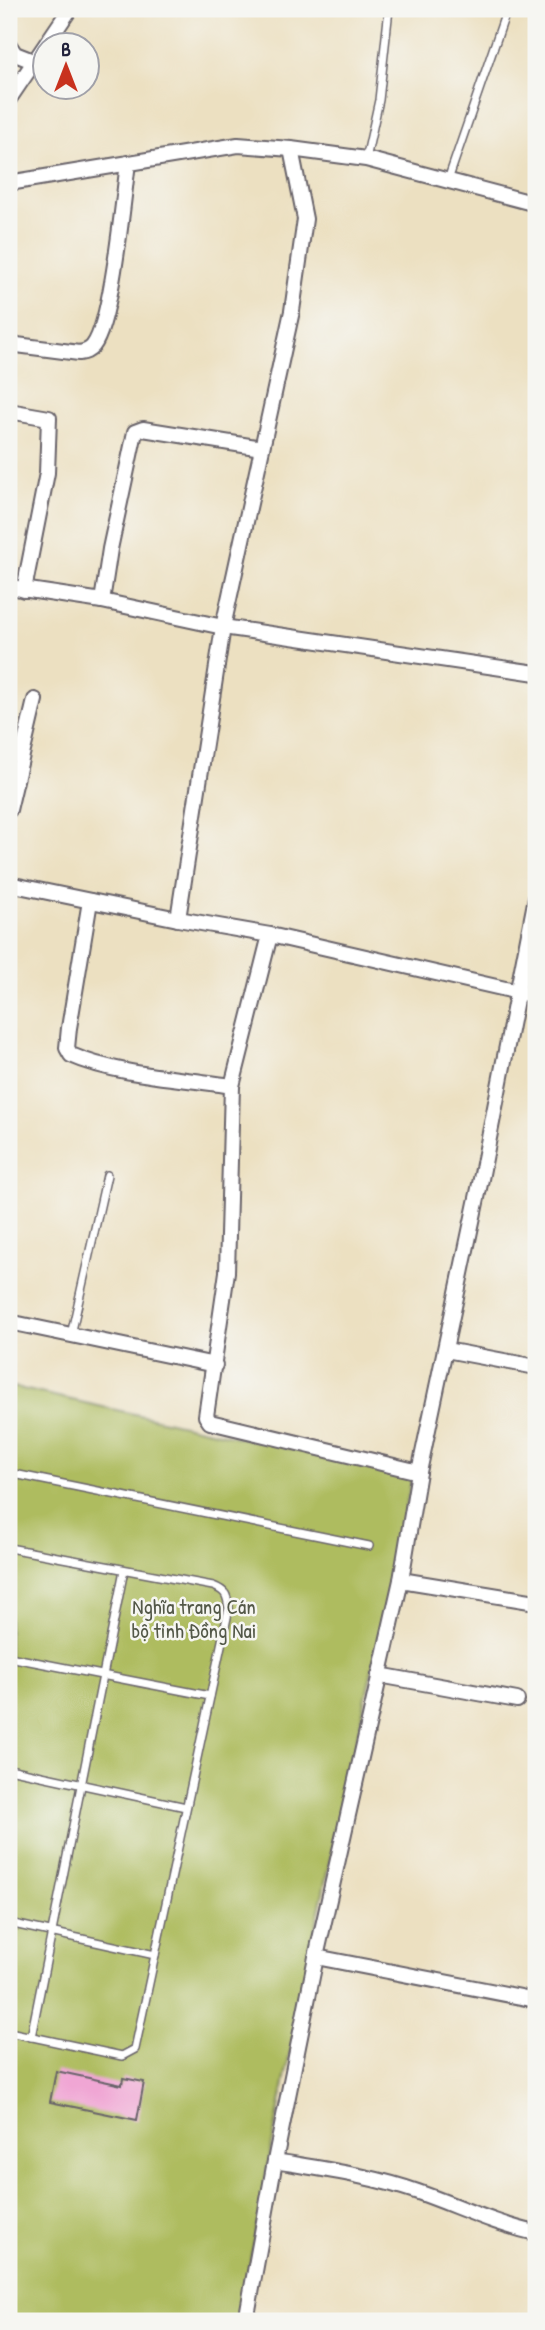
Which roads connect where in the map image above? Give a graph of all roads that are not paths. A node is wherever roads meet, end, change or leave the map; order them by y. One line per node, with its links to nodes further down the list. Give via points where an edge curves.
1 (70, 9): 4 (street)
2 (389, 9): 10 (lane, via 379,100)
3 (507, 9): 12 (lane)
4 (54, 32)
5 (9, 45): 6 (street, via 15,54)
6 (32, 61)
7 (32, 63): 8 (street)
8 (9, 99)
9 (291, 149): 10 (street); 11 (street, via 238,145); 17 (street, via 305,219 292,311)
10 (366, 159): 12 (street)
11 (128, 163): 13 (street); 15 (street, via 108,302 94,346 79,353)
12 (448, 180): 14 (street)
13 (9, 183)
14 (536, 204)
15 (9, 344)
16 (9, 411): 18 (street, via 49,418 47,473)
17 (262, 448): 19 (street, via 143,429 135,432); 20 (street)
18 (16, 589): 19 (street)
19 (102, 601): 20 (street)
20 (223, 626): 21 (street); 27 (street)
21 (536, 673)
22 (36, 700): 23 (street)
23 (9, 810)
24 (9, 884): 26 (street)
25 (536, 897): 29 (street)
26 (90, 901): 27 (street); 31 (street, via 69,1028 71,1055 127,1070)
27 (178, 919): 28 (street)
28 (270, 935): 29 (street); 31 (street)
29 (518, 992): 30 (street); 35 (street)
30 (536, 996)
31 (232, 1086): 36 (street, via 227,1272)
32 (107, 1175): 34 (lane)
33 (9, 1322): 34 (street)
34 (71, 1335): 36 (street)
35 (446, 1350): 37 (street); 38 (street)
36 (215, 1365): 38 (street, via 206,1416 209,1422)
37 (536, 1367)
38 (419, 1472): 43 (street)
39 (9, 1473): 40 (lane)
40 (369, 1546)
41 (9, 1548): 42 (lane)
42 (124, 1570): 46 (lane); 48 (lane, via 213,1586 227,1594 229,1608)
43 (401, 1580): 44 (street); 47 (street)
44 (536, 1602)
45 (9, 1657): 46 (lane)
46 (105, 1675): 48 (lane); 51 (lane)
47 (379, 1675): 49 (street); 56 (street)
48 (210, 1696): 52 (lane)
49 (517, 1700)
50 (9, 1769): 51 (lane)
51 (83, 1785): 52 (lane); 54 (lane)
52 (186, 1807): 55 (lane)
53 (9, 1923): 54 (lane)
54 (52, 1933): 55 (lane); 59 (lane)
55 (155, 1955): 59 (lane, via 135,2049 130,2053 122,2056)
56 (316, 1957): 57 (street); 60 (street)
57 (536, 2000)
58 (9, 2032): 59 (lane)
59 (31, 2037)
60 (275, 2161): 61 (street, via 416,2191 510,2228); 62 (street)
61 (536, 2233)
62 (246, 2321)

